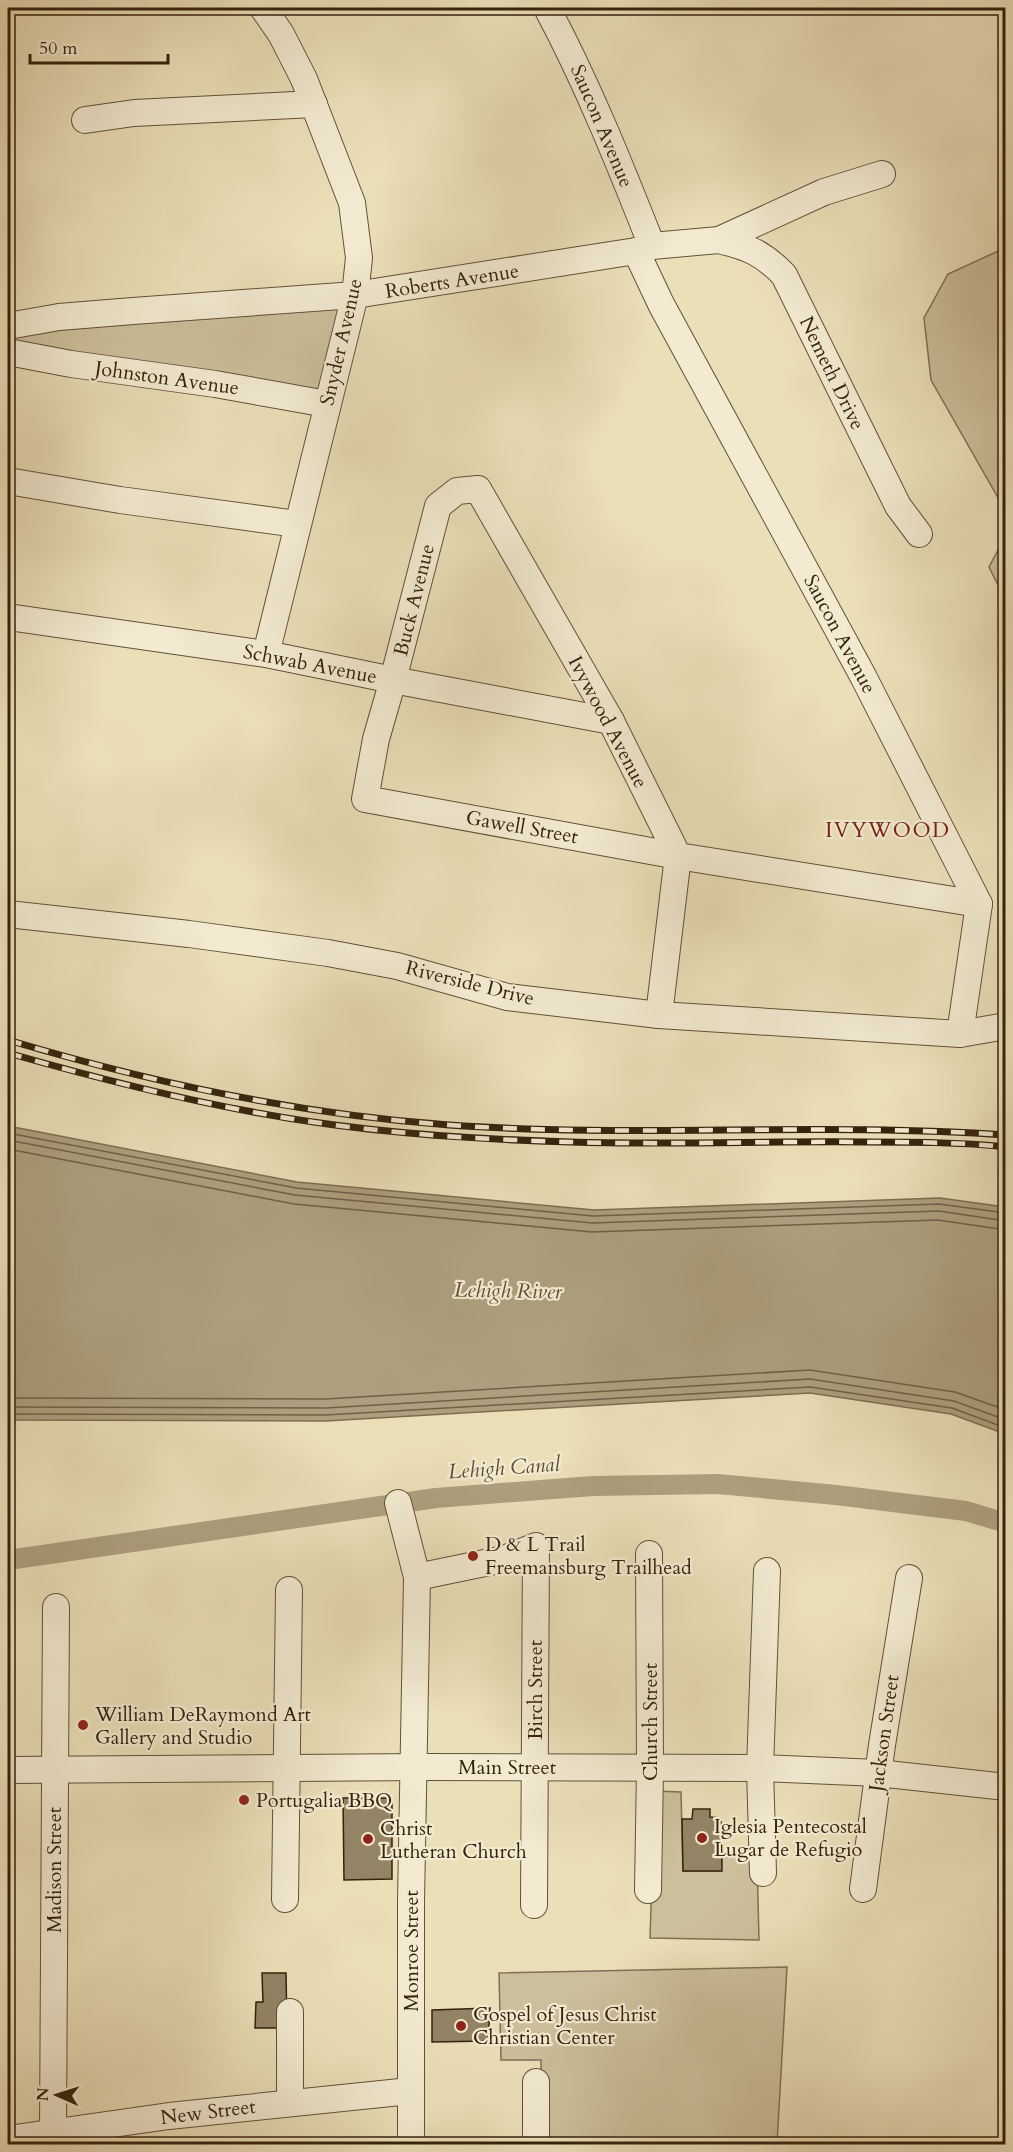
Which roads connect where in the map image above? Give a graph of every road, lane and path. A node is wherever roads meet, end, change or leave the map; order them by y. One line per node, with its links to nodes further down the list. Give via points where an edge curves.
1 (263, 8): 3 (street, Snyder Avenue, via 281,34)
2 (547, 8): 7 (street, Saucon Avenue, via 608,133)
3 (314, 104): 4 (street, via 134,113); 8 (street, Snyder Avenue, via 352,202 359,258)
4 (85, 120)
5 (882, 174): 6 (street, Roberts Avenue, via 824,192)
6 (719, 240): 7 (street, Roberts Avenue); 15 (street, Nemeth Drive, via 748,247 784,275 898,506)
7 (644, 248): 8 (street, Roberts Avenue); 22 (street, Saucon Avenue, via 662,304 863,676)
8 (355, 295): 9 (street, Roberts Avenue, via 59,317); 11 (street, Snyder Avenue)
9 (8, 326)
10 (8, 352): 11 (street, Johnston Avenue)
11 (327, 404): 14 (street, Snyder Avenue)
12 (8, 481): 14 (street)
13 (438, 506): 18 (street, Buck Avenue); 19 (street, Ivywood Avenue, via 457,491 477,489)
14 (297, 524): 17 (street, Snyder Avenue)
15 (919, 534)
16 (8, 617): 17 (street, Schwab Avenue)
17 (266, 654): 18 (street, Schwab Avenue)
18 (393, 680): 19 (street, Schwab Avenue); 20 (street, Buck Avenue, via 376,739)
19 (610, 721): 21 (street, Ivywood Avenue)
20 (365, 799): 21 (street, Gawell Street)
21 (678, 856): 22 (street, Gawell Street); 24 (street)
22 (979, 904): 26 (street)
23 (8, 914): 24 (street, Riverside Drive, via 189,933 328,953 397,966 507,997)
24 (659, 1015): 26 (street, Riverside Drive)
25 (1005, 1026): 26 (street, Riverside Drive)
26 (960, 1034)
27 (398, 1503): 30 (street, Monroe Street)
28 (649, 1554): 36 (street, Church Street)
29 (767, 1571): 37 (street)
30 (417, 1577): 34 (street, Monroe Street); 35 (street, Birch Street, via 504,1559 536,1546)
31 (909, 1578): 41 (street, Jackson Street)
32 (289, 1590): 38 (street)
33 (56, 1607): 40 (street, Madison Street)
34 (413, 1767): 35 (street, Main Street); 38 (street, Main Street); 50 (street, Monroe Street)
35 (535, 1767): 36 (street, Main Street); 47 (street, Birch Street)
36 (650, 1768): 37 (street, Main Street); 45 (street, Church Street)
37 (760, 1768): 41 (street, Main Street); 43 (street)
38 (287, 1769): 40 (street, Main Street); 46 (street)
39 (8, 1770): 40 (street, Main Street)
40 (54, 1770): 52 (street, Madison Street)
41 (878, 1773): 42 (street, Main Street); 44 (street, Jackson Street)
42 (1005, 1787)
43 (763, 1873)
44 (863, 1889)
45 (648, 1890)
46 (285, 1899)
47 (534, 1905)
48 (290, 2012): 51 (street)
49 (536, 2082): 55 (street)
50 (410, 2091): 51 (street, New Street); 54 (street, Monroe Street)
51 (290, 2102): 52 (street, New Street)
52 (53, 2133): 53 (street, New Street)
53 (8, 2139)
54 (411, 2145)
55 (536, 2145)

